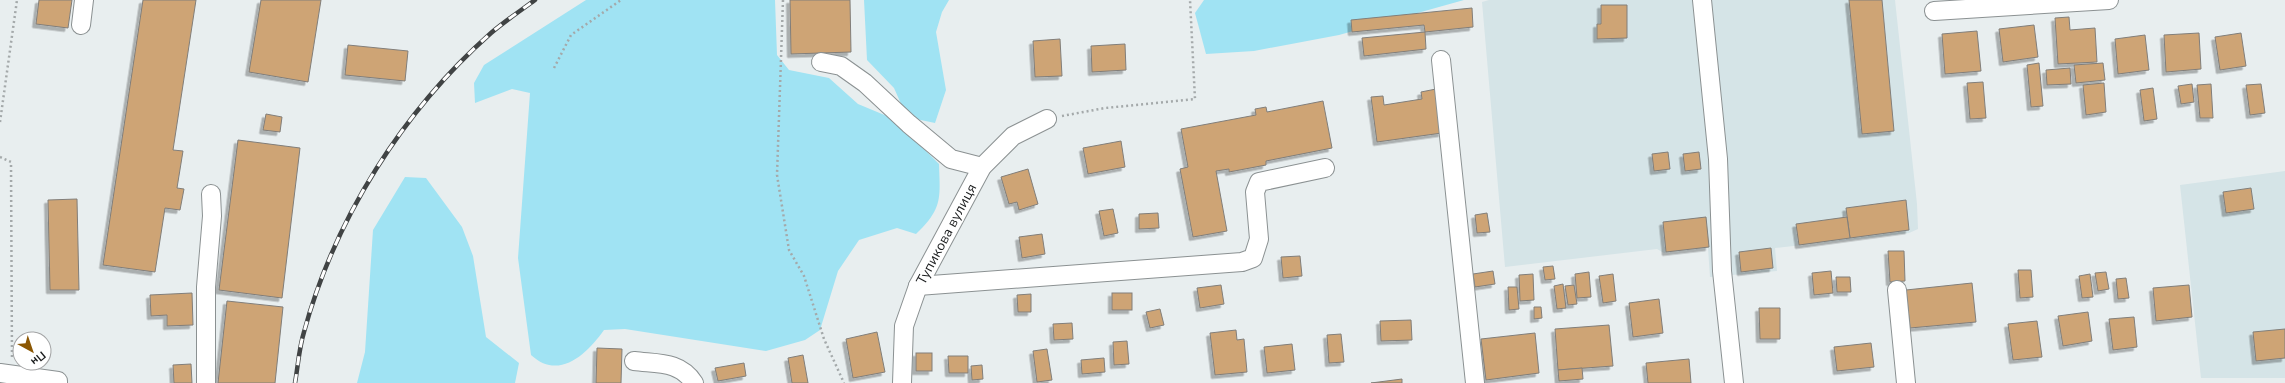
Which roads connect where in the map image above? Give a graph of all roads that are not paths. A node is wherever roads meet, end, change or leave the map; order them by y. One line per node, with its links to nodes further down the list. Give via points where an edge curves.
1 (84, 0): 5 (street)
2 (1702, 0): 21 (street, via 1718,158 1722,271)
3 (2109, 0): 4 (street)
4 (1934, 11)
5 (81, 25)
6 (1441, 60): 20 (street)
7 (821, 62): 9 (street, via 841,66 865,83 951,159)
8 (1047, 119): 9 (street, Тупикова вулиця, via 1013,136)
9 (982, 167): 12 (street, Тупикова вулиця)
10 (1325, 168): 12 (street, via 1259,182 1254,192 1259,239 1253,258 1242,262)
11 (211, 194): 17 (street, via 212,216 206,287)
12 (918, 286): 19 (street, Тупикова вулиця, via 904,326)
13 (1897, 290): 22 (street)
14 (634, 361): 18 (street, via 678,367 689,375)
15 (6, 374): 16 (street)
16 (58, 383)
17 (206, 383)
18 (694, 383)
19 (902, 383)
20 (1475, 383)
21 (1734, 383)
22 (1906, 383)

